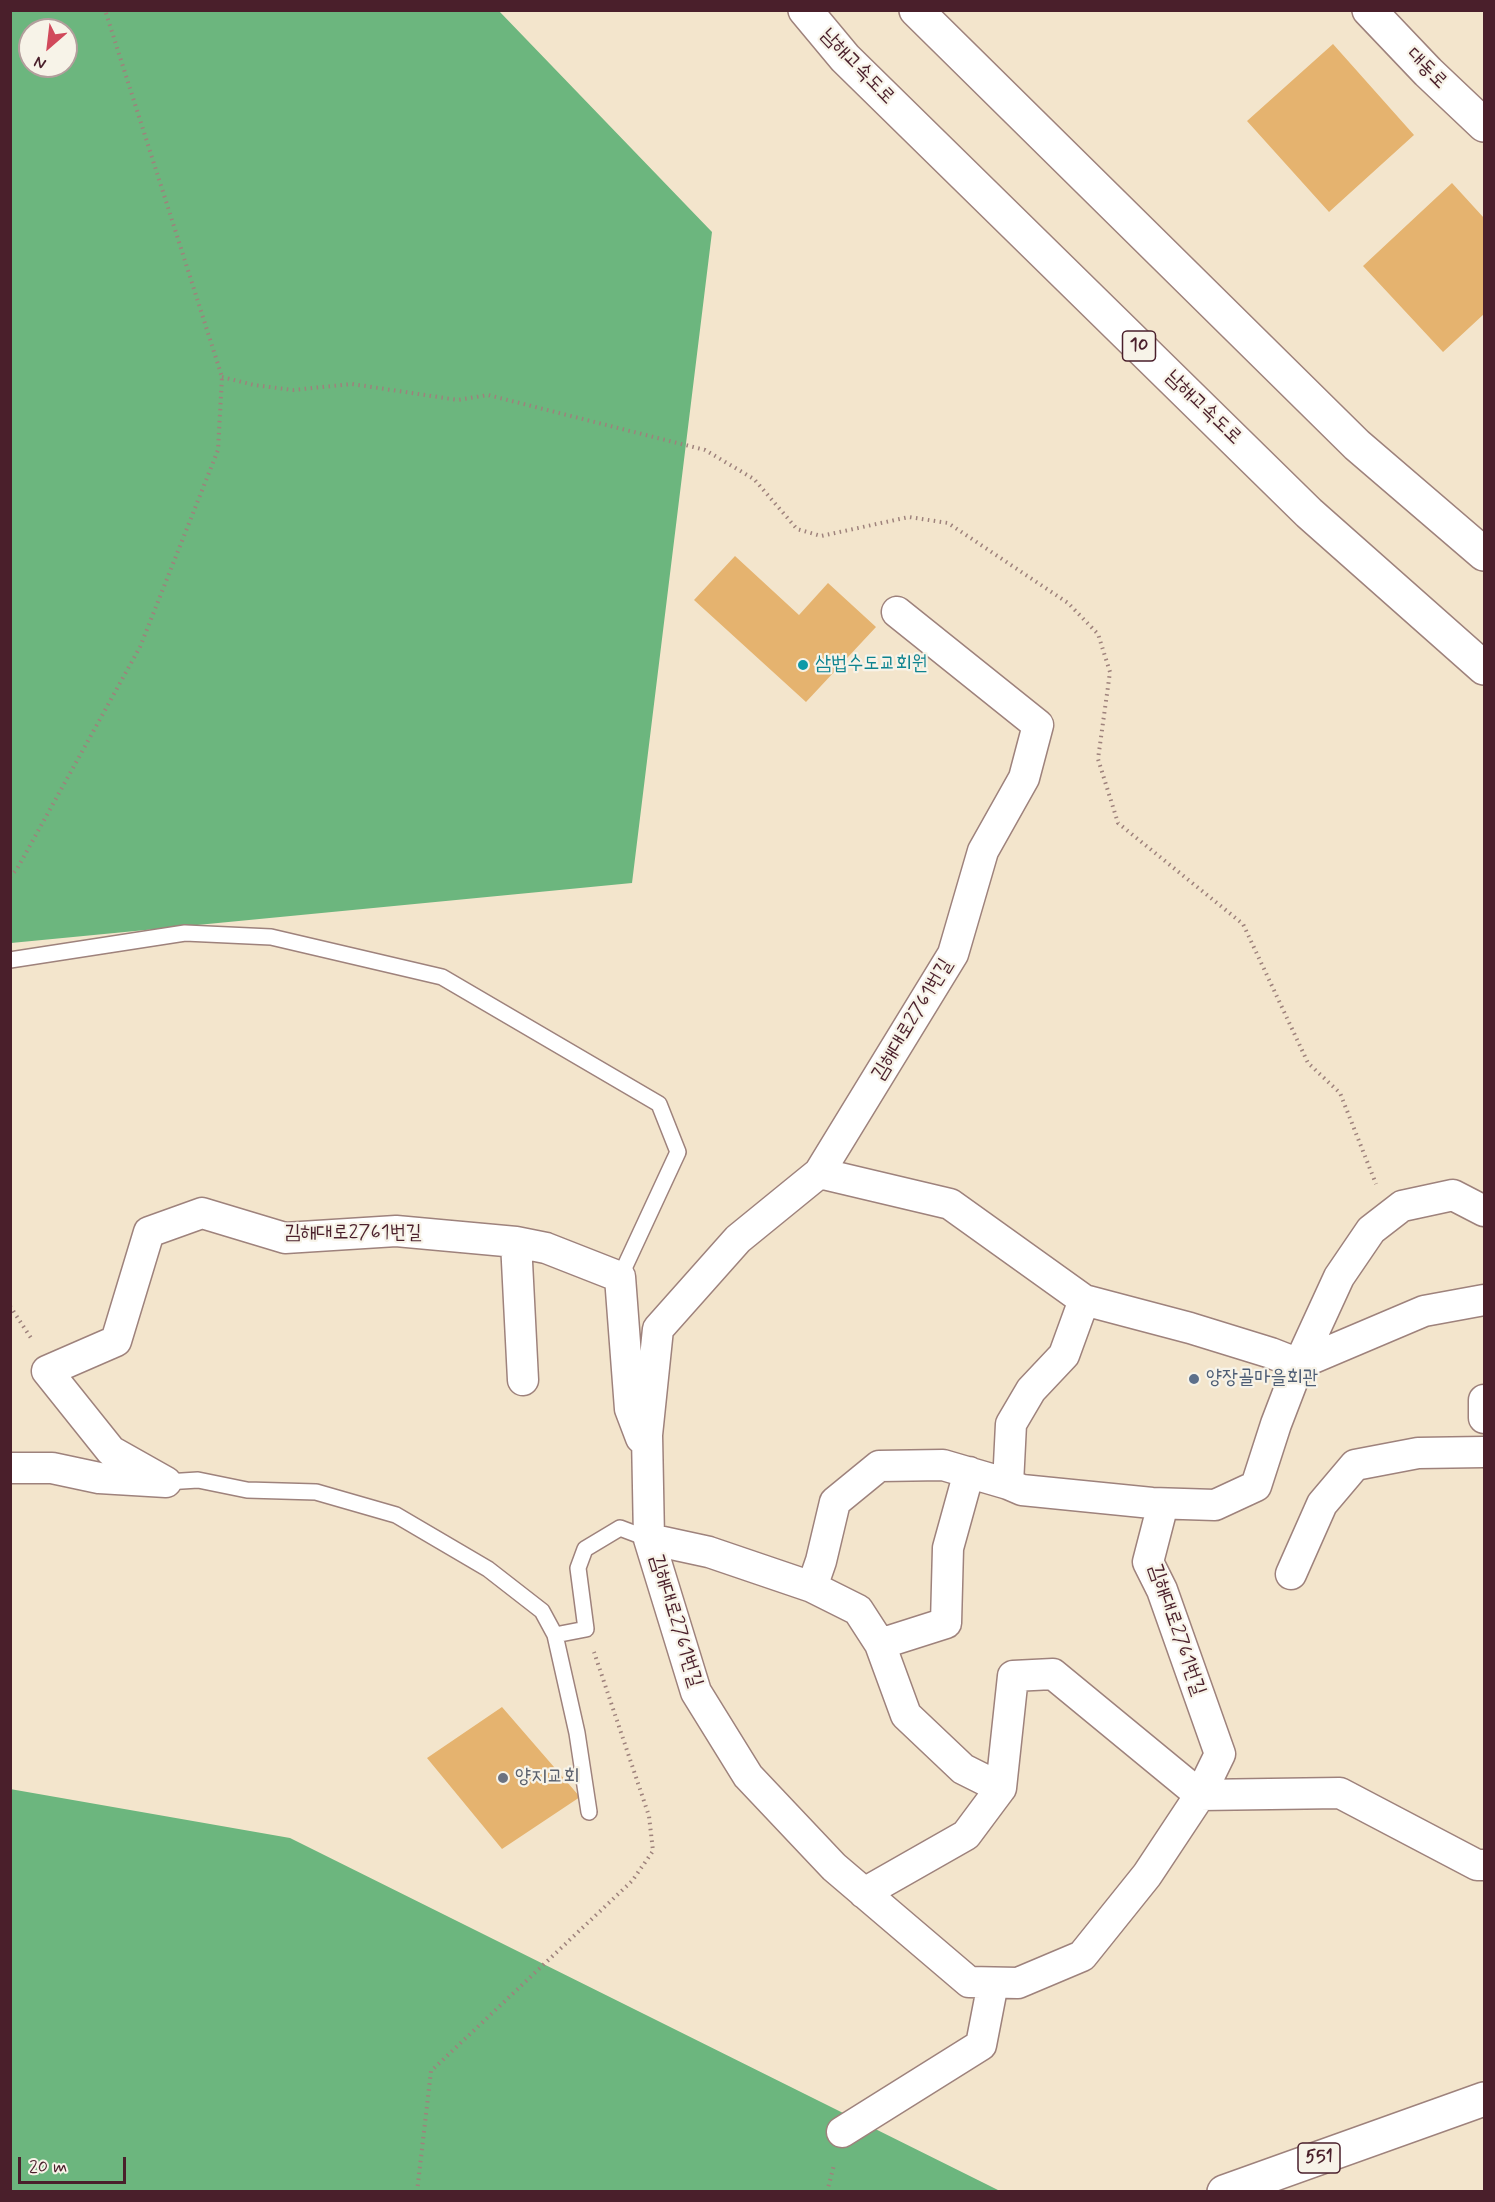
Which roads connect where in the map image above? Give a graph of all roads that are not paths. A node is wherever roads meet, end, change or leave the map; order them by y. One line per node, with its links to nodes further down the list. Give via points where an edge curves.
1 (805, 10): 7 (main road, 남해고속도로 / 10, via 845,58 1301,504)
2 (916, 10): 5 (main road, via 1357,445)
3 (1369, 10): 4 (main road, 대동로)
4 (1485, 125)
5 (1485, 554)
6 (897, 612): 9 (street, 김해대로2761번길, via 1038,725 1024,778 983,851 953,954)
7 (1485, 668)
8 (10, 960): 12 (lane, via 185,933 272,937 442,977 659,1104 678,1152)
9 (819, 1173): 13 (street, via 950,1204); 20 (street, 김해대로2761번길, via 738,1239 658,1329)
10 (1485, 1211): 15 (street, via 1453,1196 1402,1206 1371,1230 1339,1277)
11 (516, 1242): 12 (street, 김해대로2761번길, via 546,1248); 16 (street); 23 (street, 김해대로2761번길, via 396,1231 285,1238 202,1213 149,1232 116,1341 47,1371 111,1451)
12 (620, 1277): 20 (street, 김해대로2761번길, via 630,1409)
13 (1084, 1300): 15 (street, via 1190,1328); 24 (street, via 1064,1355 1031,1390 1011,1424)
14 (1485, 1300): 15 (street, via 1424,1311)
15 (1299, 1365): 25 (street, via 1256,1486 1215,1505)
16 (524, 1380)
17 (1485, 1400): 18 (street)
18 (1485, 1418)
19 (1485, 1452): 27 (street, via 1418,1453 1355,1465 1322,1504)
20 (648, 1458): 26 (street, 김해대로2761번길)
21 (10, 1468): 23 (street, via 52,1468 99,1478)
22 (969, 1472): 24 (street); 28 (street, via 943,1465 879,1466 835,1502); 30 (street, via 948,1548 946,1623)
23 (166, 1482): 29 (lane, via 198,1480 247,1490 316,1492 396,1515 488,1569 542,1611)
24 (1008, 1484): 25 (street, via 1022,1490)
25 (1163, 1504): 32 (street, 김해대로2761번길, via 1149,1562 1220,1754)
26 (650, 1539): 28 (street, via 709,1552); 29 (lane, 김해대로2761번길, via 620,1528 585,1549 578,1568 586,1629); 35 (street, 김해대로2761번길, via 696,1692 748,1776)
27 (1291, 1574)
28 (812, 1587): 30 (street, via 858,1610)
29 (555, 1635): 33 (lane, via 577,1733)
30 (880, 1644): 31 (street, via 906,1715 963,1768)
31 (1001, 1788): 32 (street, via 1013,1676 1053,1674); 35 (street, via 966,1835)
32 (1200, 1795): 34 (street, via 1340,1792 1477,1865); 36 (street, 김해대로2761번길, via 1147,1875 1082,1956 1018,1983)
33 (589, 1812)
34 (1485, 1865)
35 (864, 1893): 36 (street, 김해대로2761번길, via 969,1982)
36 (993, 1983): 38 (street, via 981,2045)
37 (1485, 2099): 39 (main road, 551)
38 (842, 2132)
39 (1224, 2192)

